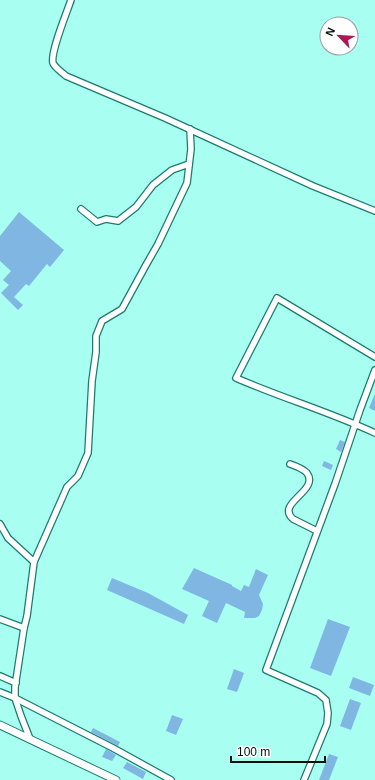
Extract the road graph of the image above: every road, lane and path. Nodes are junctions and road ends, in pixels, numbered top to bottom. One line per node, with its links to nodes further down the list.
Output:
1 (71, 0): 2 (street)
2 (190, 129): 3 (street); 5 (street)
3 (189, 164): 4 (street); 13 (street)
4 (81, 209)
5 (375, 211)
6 (375, 356): 8 (street)
7 (375, 370): 8 (street)
8 (356, 424): 9 (street); 12 (street)
9 (375, 432)
10 (290, 464): 12 (street)
11 (0, 524): 13 (street)
12 (317, 532): 24 (street)
13 (34, 562): 15 (street)
14 (0, 619): 15 (street)
15 (24, 628): 17 (street)
16 (0, 676): 17 (street)
17 (16, 683): 19 (street)
18 (0, 692): 19 (street)
19 (15, 698): 21 (street); 23 (street)
20 (0, 725): 21 (street)
21 (30, 739): 22 (street)
22 (116, 780)
23 (171, 780)
24 (304, 780)

